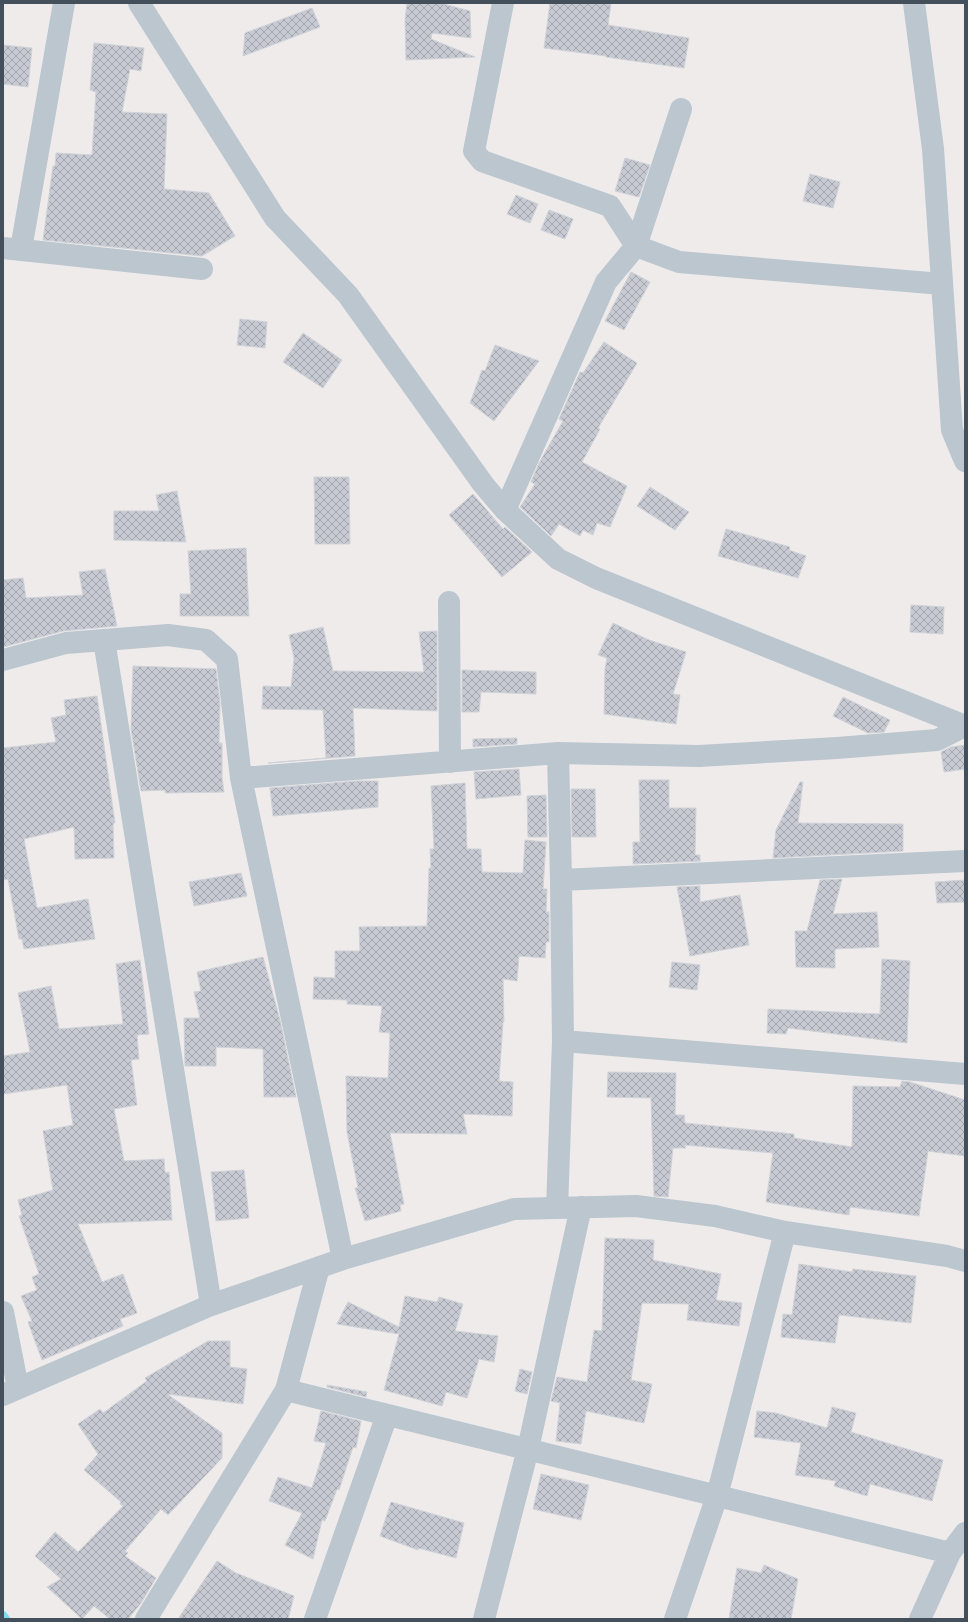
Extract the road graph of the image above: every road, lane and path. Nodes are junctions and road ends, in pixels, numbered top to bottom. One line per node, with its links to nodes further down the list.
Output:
1 (64, 3): 7 (street)
2 (140, 3): 11 (street)
3 (503, 3): 6 (street)
4 (914, 3): 9 (street)
5 (681, 109): 6 (street)
6 (636, 246): 9 (street); 11 (street)
7 (12, 248): 8 (street)
8 (202, 269)
9 (942, 284): 10 (street)
10 (965, 461)
11 (505, 510): 15 (street)
12 (449, 602): 17 (street)
13 (104, 640): 14 (street); 18 (street); 29 (street)
14 (3, 660)
15 (965, 726): 16 (street)
16 (558, 753): 17 (street); 20 (street)
17 (450, 762): 18 (street)
18 (242, 778): 26 (street)
19 (965, 861): 20 (street)
20 (561, 880): 21 (street)
21 (563, 1041): 22 (street); 24 (street)
22 (965, 1074)
23 (581, 1207): 24 (street); 25 (street); 34 (street)
24 (557, 1208): 26 (street)
25 (785, 1232): 27 (street); 35 (street)
26 (343, 1259): 28 (street)
27 (965, 1261)
28 (320, 1267): 29 (street); 31 (street)
29 (211, 1305): 32 (street)
30 (3, 1312): 32 (street)
31 (286, 1390): 33 (street); 38 (street)
32 (10, 1391)
33 (387, 1415): 34 (street); 39 (street)
34 (528, 1449): 35 (street); 40 (street)
35 (717, 1496): 37 (street); 41 (street)
36 (965, 1533): 37 (street)
37 (950, 1553): 42 (street)
38 (146, 1619)
39 (315, 1619)
40 (484, 1619)
41 (675, 1619)
42 (920, 1619)

